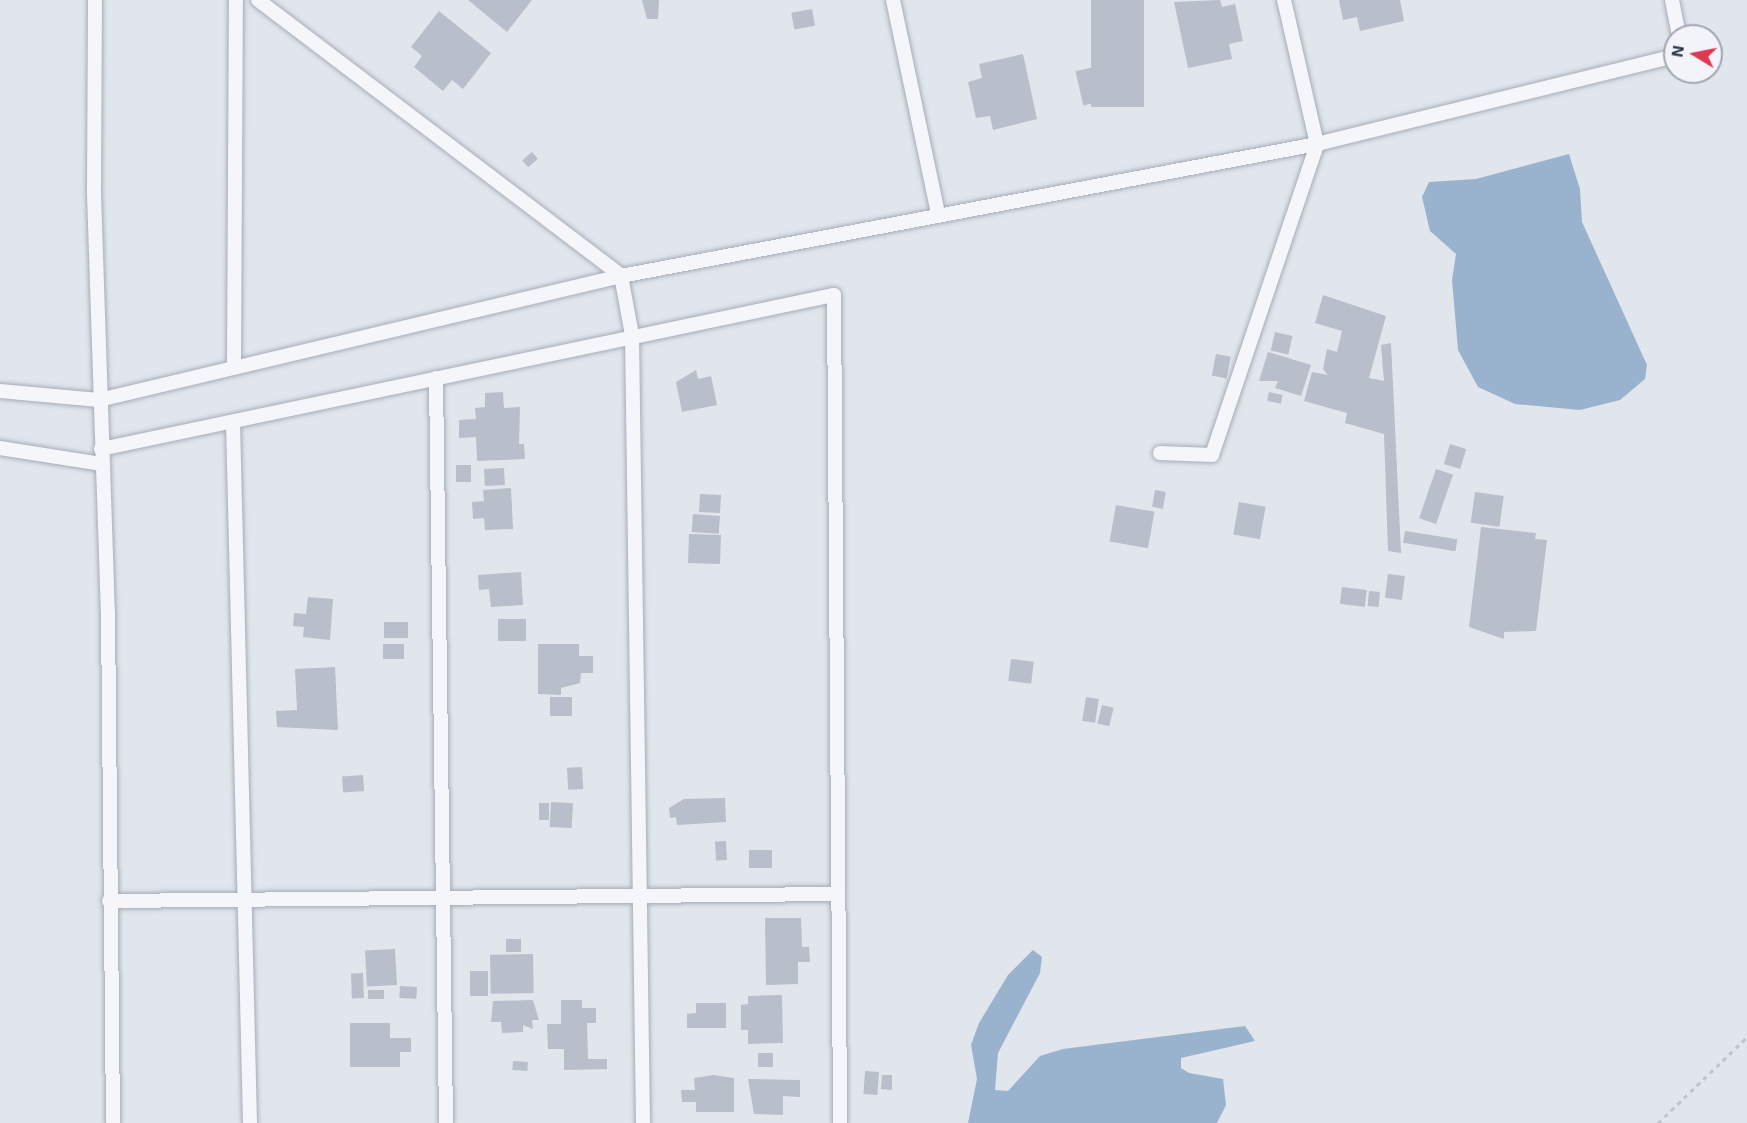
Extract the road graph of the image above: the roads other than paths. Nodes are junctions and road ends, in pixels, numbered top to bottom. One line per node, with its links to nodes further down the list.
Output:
1 (95, 0): 16 (street)
2 (236, 0): 13 (street)
3 (258, 0): 11 (street)
4 (893, 0): 10 (street)
5 (1284, 0): 9 (street)
6 (1672, 0): 7 (street)
7 (1677, 24)
8 (1663, 59): 9 (street)
9 (1317, 144): 10 (street); 20 (street)
10 (938, 214): 11 (street)
11 (621, 276): 12 (street); 13 (street)
12 (632, 335): 14 (street); 22 (street); 23 (street)
13 (234, 366): 16 (street)
14 (436, 378): 17 (street); 25 (street)
15 (0, 391): 16 (street)
16 (99, 400): 19 (street)
17 (233, 422): 19 (street); 26 (street)
18 (0, 448): 21 (street)
19 (101, 449): 21 (street)
20 (1160, 453)
21 (101, 464): 24 (street)
22 (837, 894): 23 (street); 31 (street)
23 (640, 896): 25 (street); 30 (street)
24 (109, 901): 26 (street); 27 (street)
25 (444, 901): 26 (street); 29 (street)
26 (248, 903): 28 (street)
27 (113, 1123)
28 (250, 1123)
29 (446, 1123)
30 (643, 1123)
31 (840, 1123)

